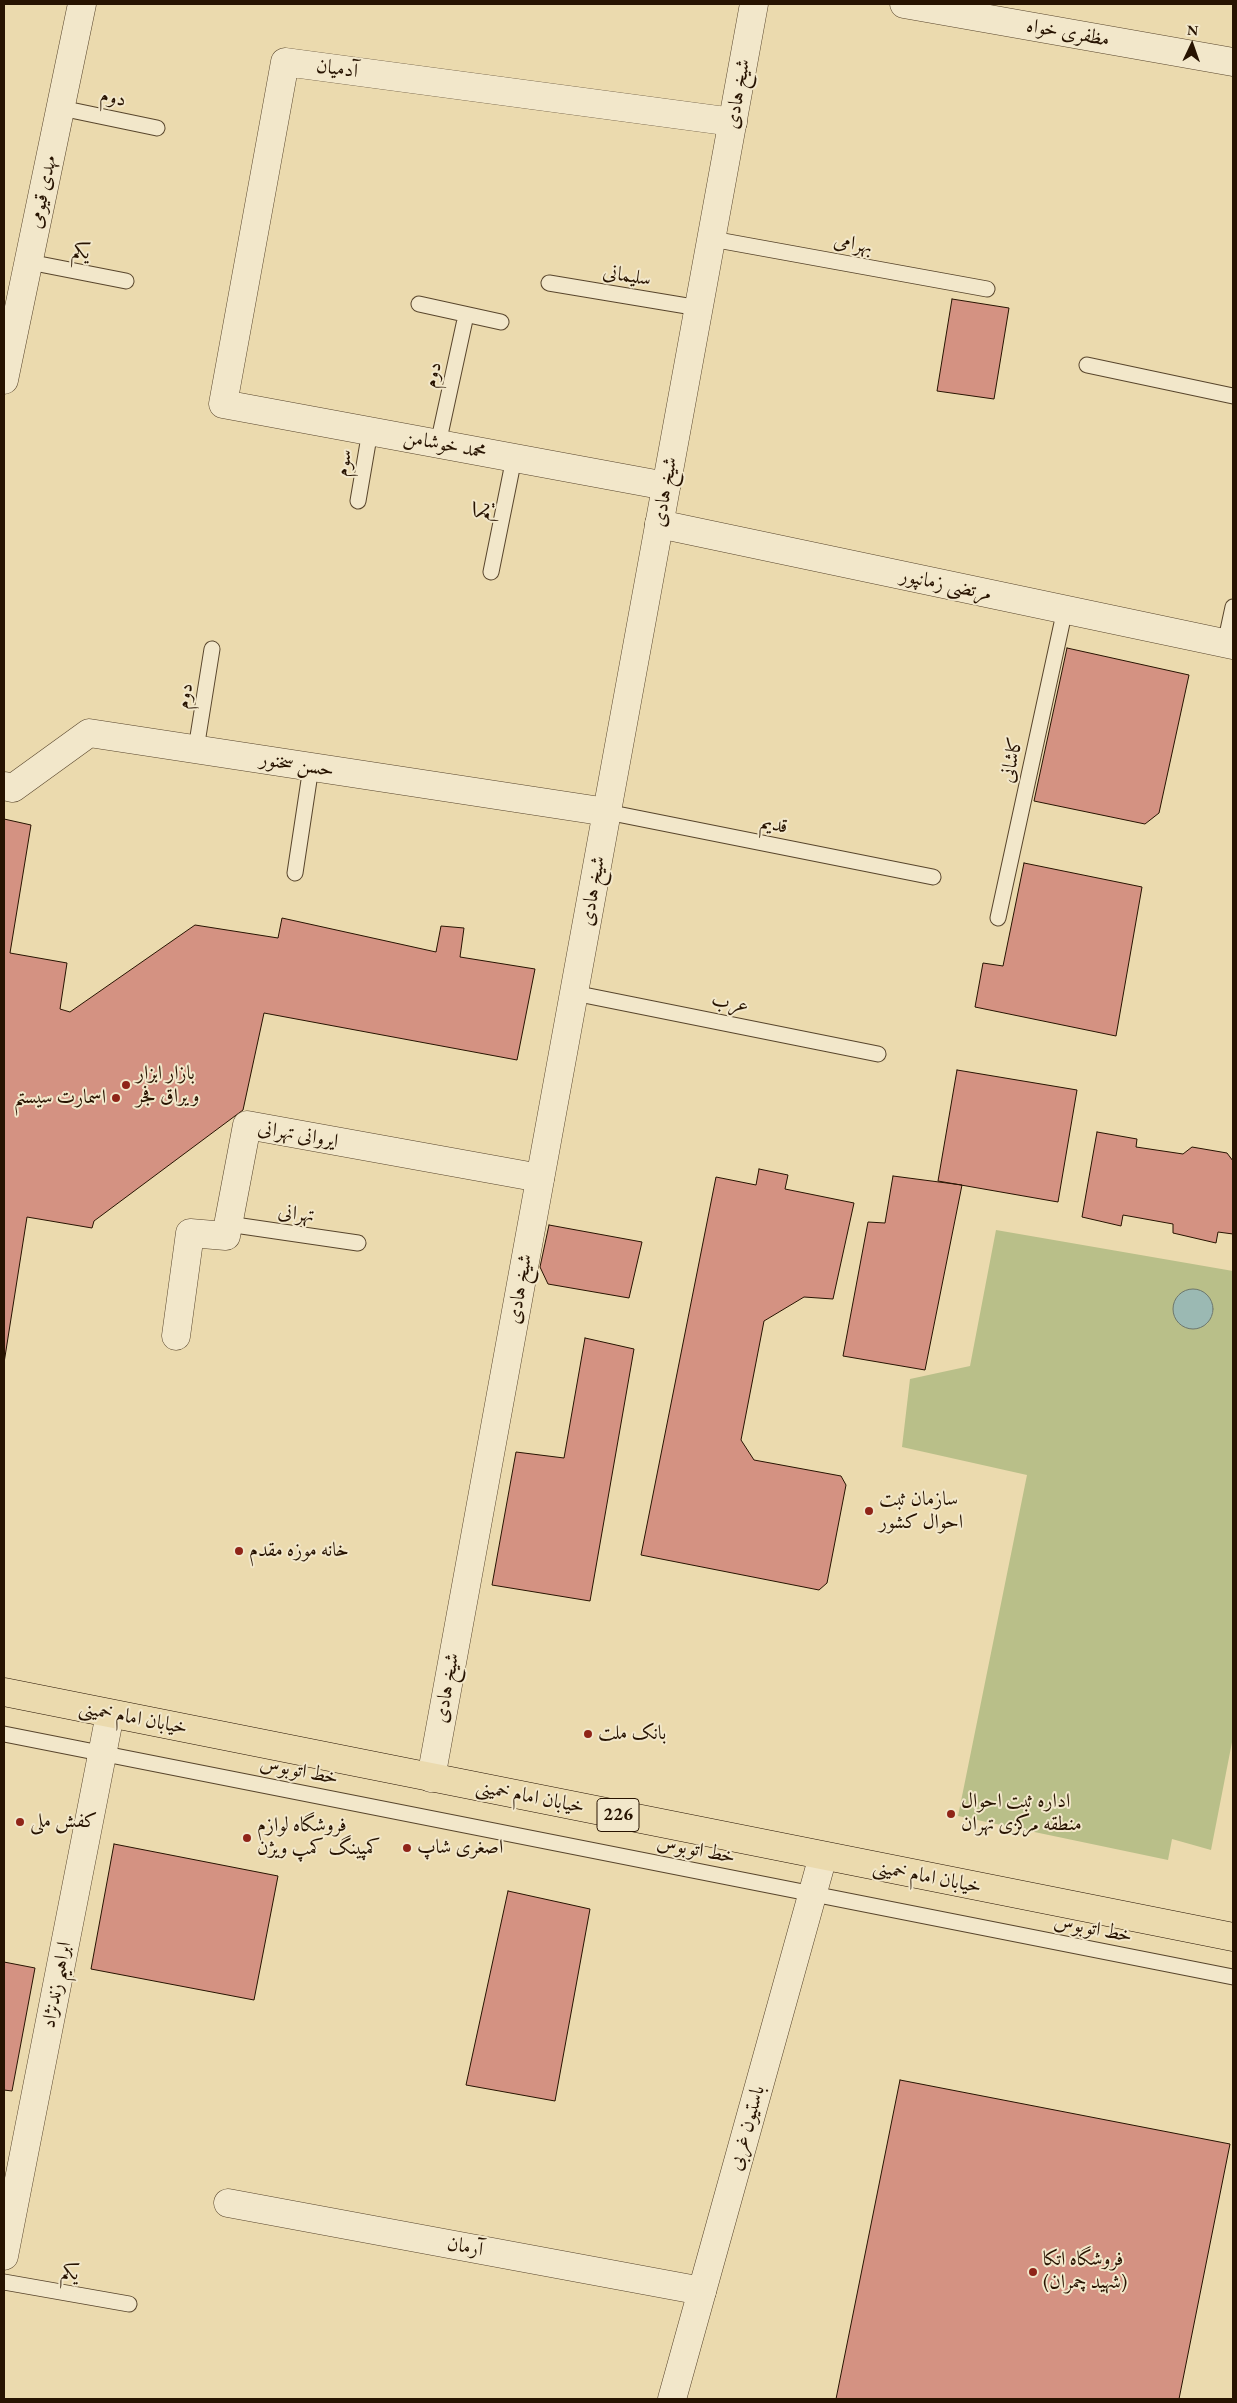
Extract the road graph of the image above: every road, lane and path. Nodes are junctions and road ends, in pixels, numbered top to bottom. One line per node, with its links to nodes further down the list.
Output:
1 (82, 4): 5 (street, مهدی قیومی)
2 (754, 4): 6 (street, شیخ هادی)
3 (904, 4): 4 (street, مظفری خواه)
4 (1233, 62)
5 (61, 108): 7 (lane, دوم); 9 (street, مهدی قیومی)
6 (733, 122): 8 (street, شیخ هادی); 21 (street, آدمیان)
7 (157, 128)
8 (712, 239): 12 (lane, بهرامی); 14 (street, شیخ هادی)
9 (28, 262): 10 (lane, یکم); 17 (street, مهدی قیومی)
10 (126, 281)
11 (549, 283): 14 (lane, سلیمانی)
12 (987, 289)
13 (419, 304): 15 (lane)
14 (699, 308): 25 (street, شیخ هادی)
15 (466, 315): 16 (lane); 23 (lane, دوم)
16 (500, 322)
17 (10, 323): 19 (street, مهدی قیومی)
18 (1087, 366): 20 (lane)
19 (4, 380)
20 (1233, 396)
21 (223, 404): 22 (street, محمد خوشامن)
22 (370, 431): 23 (street, محمد خوشامن); 26 (lane, سوم)
23 (438, 444): 24 (street, محمد خوشامن)
24 (514, 458): 25 (street, محمد خوشامن); 28 (lane, یکم)
25 (666, 486): 27 (street, شیخ هادی)
26 (358, 501)
27 (659, 524): 30 (street, مرتضی زمانپور); 36 (street, شیخ هادی)
28 (491, 572)
29 (1233, 607): 31 (lane)
30 (1064, 610): 31 (street, مرتضی زمانپور); 39 (lane, کاشانی)
31 (1229, 644)
32 (212, 649): 33 (lane, دوم)
33 (196, 749): 34 (street, حسن سخنور); 35 (street, حسن سخنور)
34 (310, 767): 36 (street, حسن سخنور); 37 (lane)
35 (4, 786)
36 (607, 812): 38 (lane, قدیم); 40 (street, شیخ هادی)
37 (295, 873)
38 (933, 877)
39 (998, 918)
40 (574, 992): 41 (lane, عرب); 42 (street, شیخ هادی)
41 (878, 1054)
42 (540, 1178): 43 (street, ایروانی تهرانی); 50 (street, شیخ هادی)
43 (228, 1224): 44 (lane, تهرانی); 45 (street)
44 (358, 1243)
45 (176, 1336)
46 (4, 1692): 47 (main road, خیابان امام خمینی / 226)
47 (110, 1714): 49 (street, ابراهیم زندنژاد); 50 (main road, خیابان امام خمینی / 226)
48 (4, 1734): 49 (lane, خط اتوبوس)
49 (102, 1753): 52 (lane, خط اتوبوس); 56 (street, ابراهیم زندنژاد)
50 (431, 1778): 51 (main road, خیابان امام خمینی / 226)
51 (823, 1856): 52 (street, باستیون غربی); 53 (main road, خیابان امام خمینی / 226)
52 (813, 1894): 54 (lane, خط اتوبوس); 58 (street, باستیون غربی)
53 (1233, 1937)
54 (1233, 1977)
55 (228, 2203): 58 (street, آرمان)
56 (4, 2256)
57 (4, 2282): 59 (lane, یکم)
58 (702, 2292): 60 (street, باستیون غربی)
59 (129, 2304)
60 (672, 2399)

